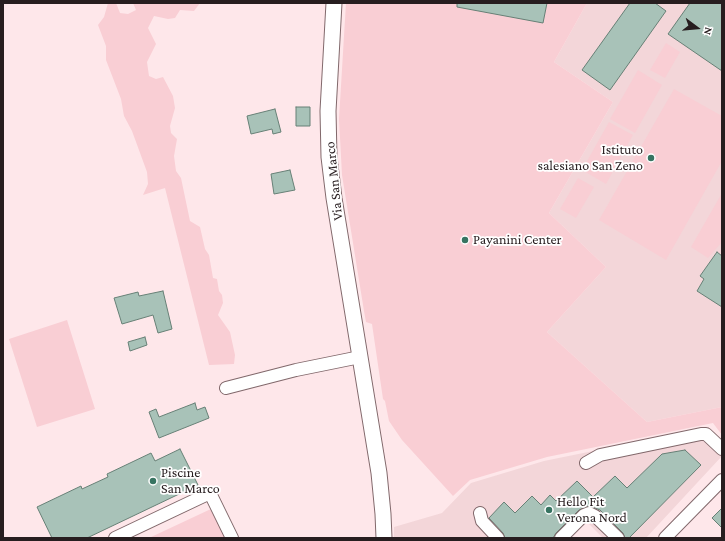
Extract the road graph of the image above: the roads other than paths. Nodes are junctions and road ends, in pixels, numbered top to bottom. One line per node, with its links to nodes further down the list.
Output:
1 (334, 3): 2 (main road, Via San Marco)
2 (360, 357): 3 (street); 10 (main road, Via San Marco)
3 (226, 388)
4 (722, 450): 5 (street)
5 (586, 463)
6 (722, 480): 14 (street)
7 (480, 513): 11 (street)
8 (115, 538): 9 (street)
9 (232, 538)
10 (384, 538)
11 (498, 538)
12 (561, 538): 13 (street)
13 (618, 538)
14 (665, 538)

